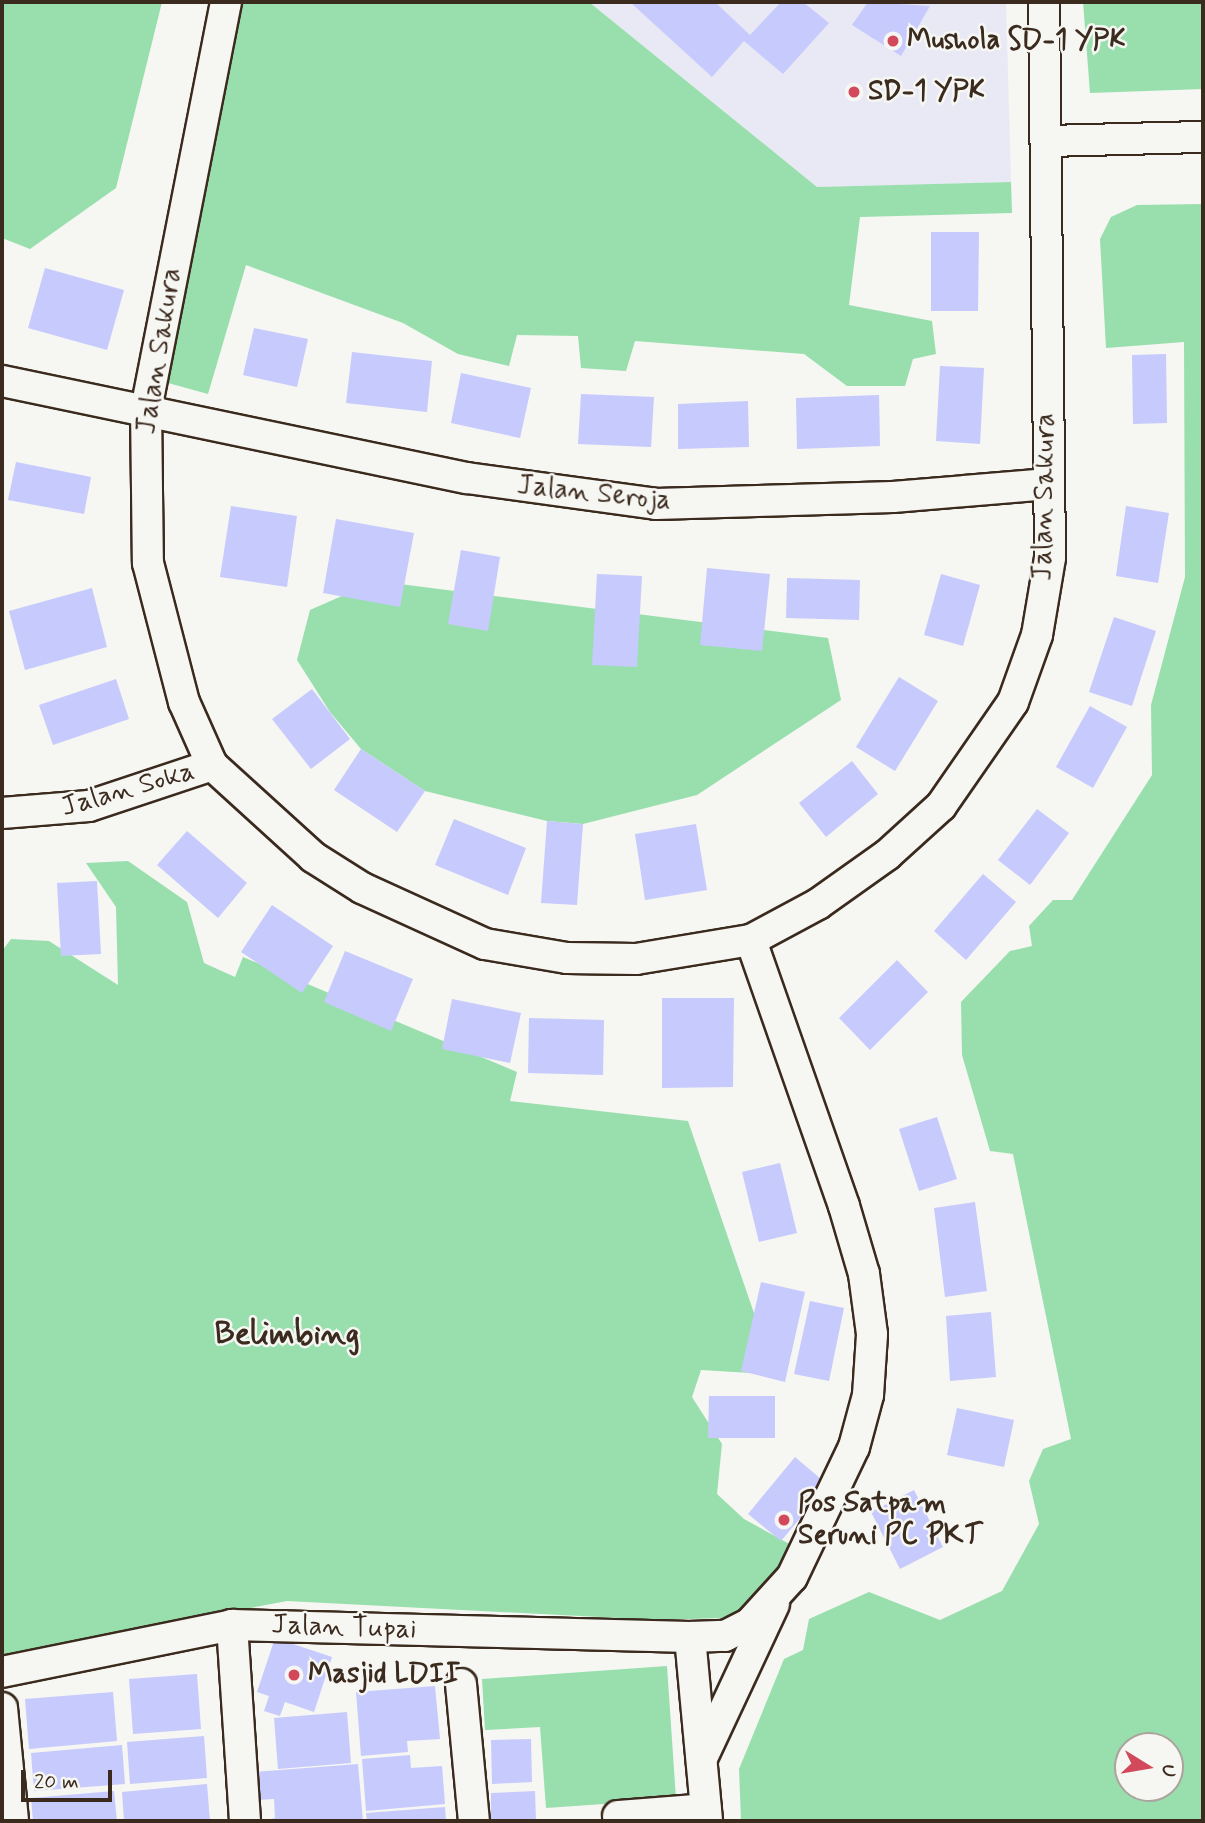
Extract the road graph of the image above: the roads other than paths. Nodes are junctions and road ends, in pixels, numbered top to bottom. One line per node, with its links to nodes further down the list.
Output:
1 (226, 2): 6 (street, Jalan Sakura)
2 (1044, 2): 4 (street, Jalan Sakura)
3 (1203, 138): 4 (street)
4 (1048, 141): 7 (street, Jalan Sakura)
5 (2, 382): 6 (street)
6 (146, 408): 7 (street, Jalan Seroja); 8 (street, Jalan Sakura)
7 (1048, 484): 10 (street, Jalan Sakura)
8 (212, 765): 9 (street, Jalan Soka); 10 (street, Jalan Sakura)
9 (2, 813)
10 (751, 940): 11 (street)
11 (778, 1594): 13 (street, Jalan Tupai); 17 (street)
12 (232, 1625): 13 (street, Jalan Tupai); 14 (street, Jalan Tupai); 21 (street)
13 (690, 1637): 17 (street)
14 (2, 1672)
15 (461, 1684): 22 (street)
16 (2, 1708): 20 (street)
17 (702, 1760): 18 (street)
18 (706, 1815): 19 (street)
19 (618, 1816)
20 (13, 1821)
21 (245, 1821)
22 (474, 1821)

